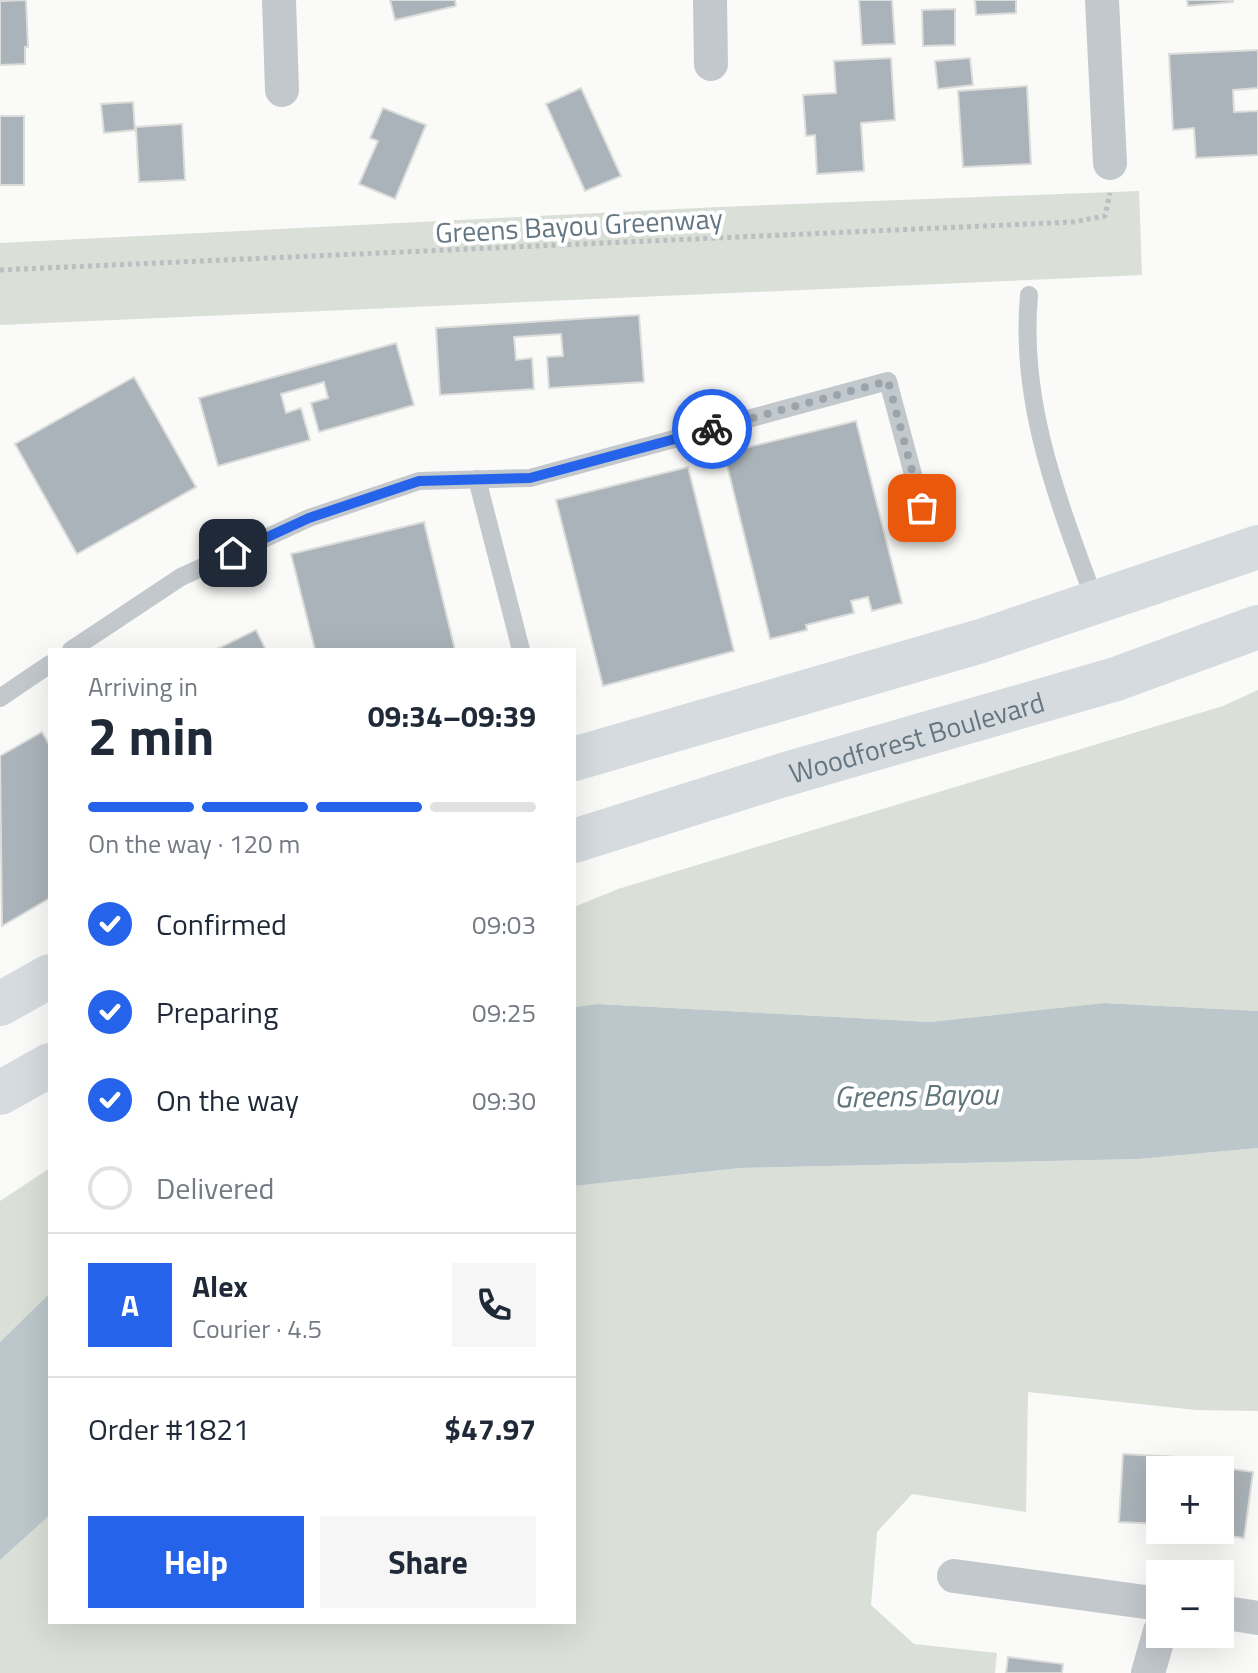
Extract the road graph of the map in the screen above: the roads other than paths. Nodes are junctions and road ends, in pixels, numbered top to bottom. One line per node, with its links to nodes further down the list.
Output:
1 (279, 0): 5 (street)
2 (710, 0): 4 (street)
3 (1102, 0): 6 (street)
4 (711, 64)
5 (282, 90)
6 (1110, 163)
7 (1029, 295): 11 (lane)
8 (477, 479): 9 (lane); 13 (lane); 14 (lane)
9 (922, 508)
10 (1258, 547): 11 (main road)
11 (1096, 604): 17 (main road)
12 (1258, 627): 18 (main road, Woodforest Boulevard)
13 (74, 648)
14 (520, 648)
15 (48, 665): 16 (lane)
16 (0, 698)
17 (576, 758)
18 (576, 840)
19 (48, 977): 20 (main road)
20 (0, 1004)
21 (48, 1066): 22 (main road)
22 (0, 1093)
23 (954, 1576): 24 (street)
24 (1146, 1602)
25 (1234, 1614): 26 (street)
26 (1258, 1618)
27 (1155, 1648): 28 (street)
28 (1148, 1673)

